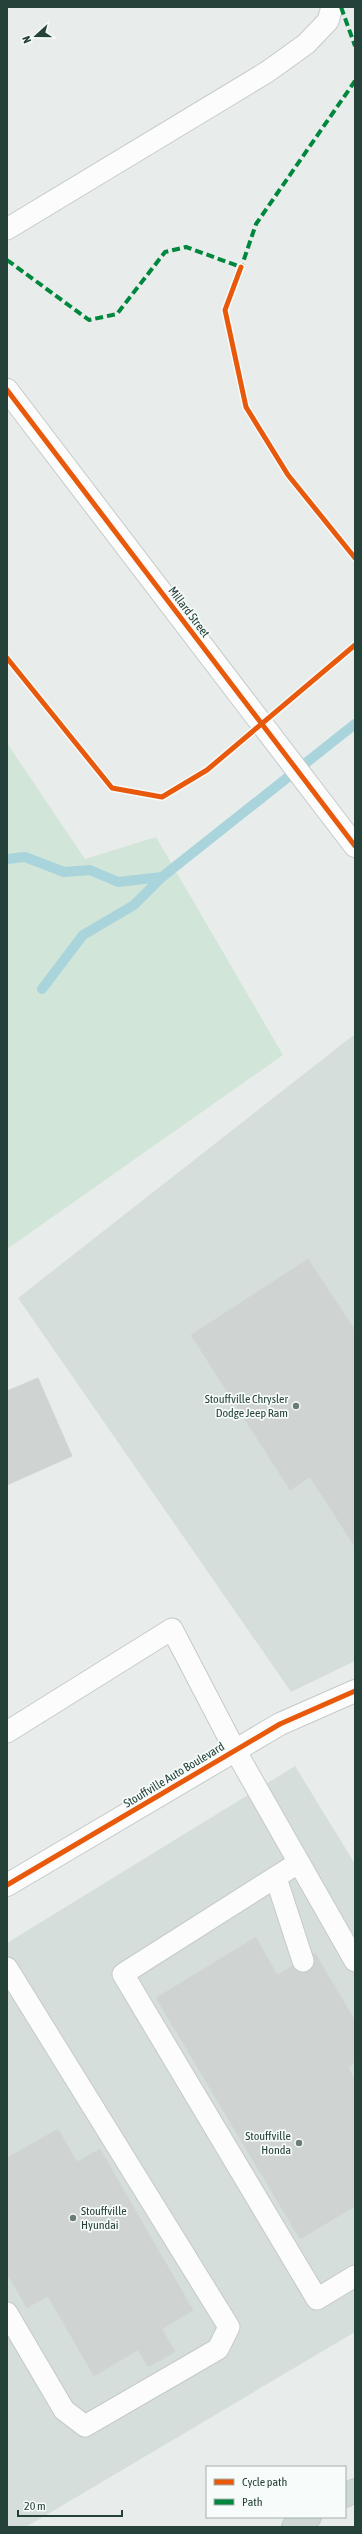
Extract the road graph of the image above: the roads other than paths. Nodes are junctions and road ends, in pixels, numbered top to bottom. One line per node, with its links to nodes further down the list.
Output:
1 (332, 7): 2 (lane)
2 (7, 229)
3 (7, 390): 4 (street, Millard Street)
4 (355, 846)
5 (355, 1691): 7 (street, Stouffville Auto Boulevard)
6 (7, 1732): 7 (lane)
7 (235, 1750): 8 (lane); 10 (street, Stouffville Auto Boulevard)
8 (298, 1863): 9 (lane); 12 (lane)
9 (276, 1878): 11 (lane); 15 (lane)
10 (7, 1885)
11 (303, 1961)
12 (355, 1961)
13 (7, 1968): 14 (lane)
14 (14, 1996): 16 (lane)
15 (355, 2276)
16 (7, 2313)
17 (355, 2490): 18 (main road)
18 (346, 2495)
19 (308, 2518): 20 (main road)
20 (293, 2527)

